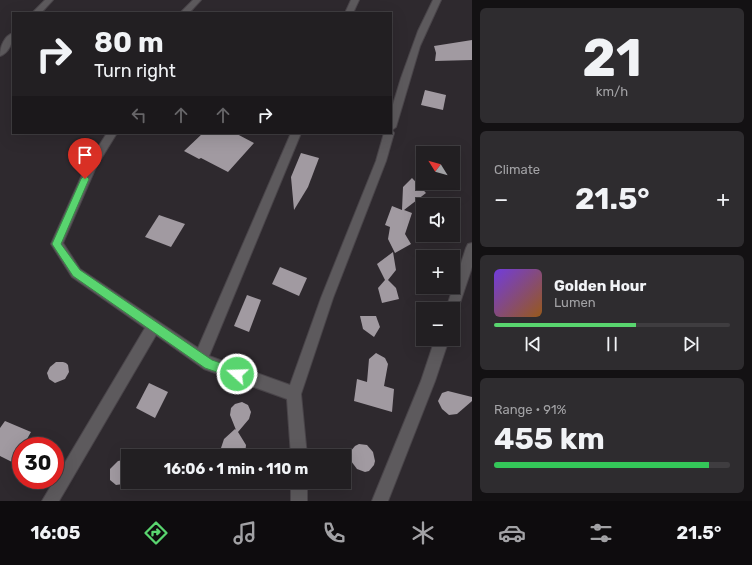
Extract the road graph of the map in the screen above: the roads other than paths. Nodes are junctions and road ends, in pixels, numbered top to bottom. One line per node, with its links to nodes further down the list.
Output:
1 (49, 0): 5 (street)
2 (197, 0): 6 (street)
3 (355, 0): 7 (street)
4 (437, 0): 10 (street)
5 (37, 12)
6 (185, 12)
7 (349, 12)
8 (12, 37): 9 (street)
9 (0, 53)
10 (392, 124)
11 (111, 134): 16 (street)
12 (296, 134): 18 (street)
13 (389, 134): 19 (street)
14 (472, 248): 15 (street)
15 (454, 302)
16 (154, 326): 18 (street); 22 (street)
17 (440, 346): 24 (street)
18 (201, 358): 19 (street)
19 (294, 394): 20 (street)
20 (298, 449)
21 (299, 489): 23 (street)
22 (50, 501)
23 (300, 501)
24 (380, 501)

